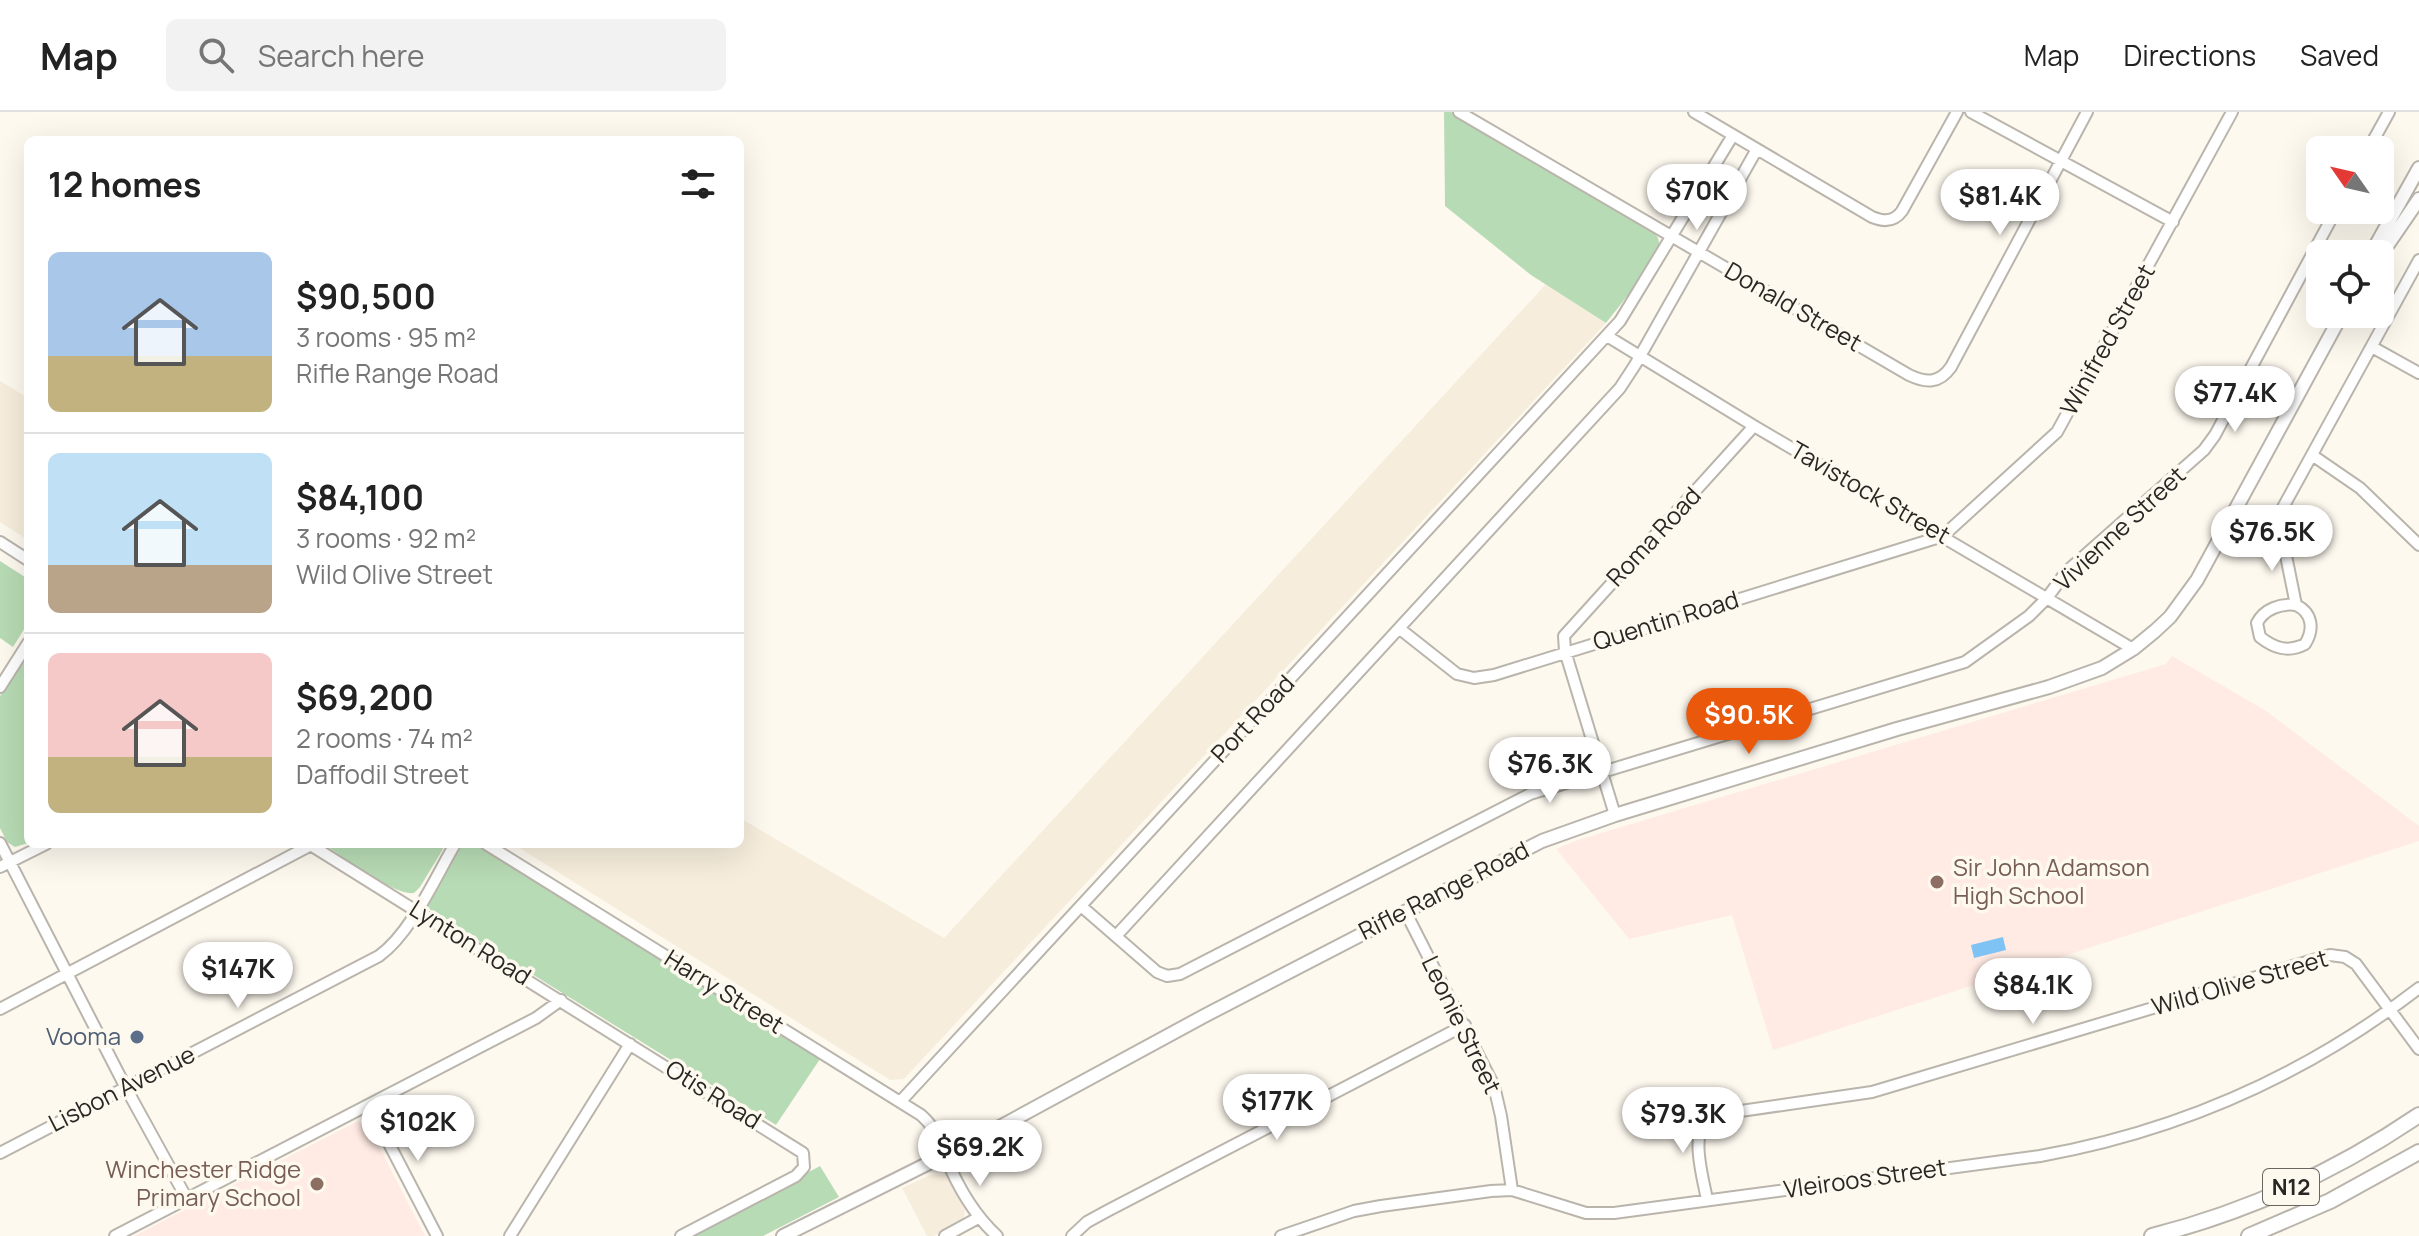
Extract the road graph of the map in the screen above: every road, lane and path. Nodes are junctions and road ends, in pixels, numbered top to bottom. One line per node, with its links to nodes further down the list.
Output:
1 (1459, 112): 16 (street, Donald Street)
2 (1694, 112): 8 (street)
3 (1957, 112): 10 (street)
4 (1971, 112): 11 (street)
5 (2087, 112): 11 (street)
6 (2232, 112): 14 (street, Winifred Street)
7 (2389, 112): 9 (street)
8 (1733, 135): 10 (street); 16 (street, Port Road)
9 (2376, 136)
10 (1757, 149): 19 (street, Port Road)
11 (2060, 161): 14 (street); 19 (street, Donald Street)
12 (2419, 168): 17 (main road)
13 (2419, 199): 18 (main road)
14 (2173, 222): 28 (street, Winifred Street)
15 (2328, 224): 32 (street, Vivienne Street)
16 (1673, 238): 19 (street, Donald Street); 22 (street, Port Road)
17 (2379, 240)
18 (2391, 240)
19 (1698, 252): 24 (street, Port Road)
20 (2419, 260): 23 (street)
21 (2334, 328): 36 (main road, Rifle Range Road)
22 (1607, 336): 24 (street, Tavistock Street); 48 (street, Port Road)
23 (2372, 347): 25 (street); 27 (street)
24 (1639, 357): 26 (street, Tavistock Street); 34 (street, Port Road)
25 (2419, 373)
26 (1754, 426): 28 (street, Tavistock Street); 37 (street, Roma Road)
27 (2312, 455): 30 (street); 33 (street)
28 (1943, 536): 32 (street, Tavistock Street); 37 (street, Quentin Road)
29 (0, 542): 31 (street)
30 (2419, 545)
31 (24, 557)
32 (2047, 598): 36 (street, Tavistock Street); 39 (street, Rifle Range Road)
33 (2296, 605): 33 (street)
34 (1400, 629): 37 (street, Quentin Road); 51 (street, Port Road)
35 (24, 649): 38 (street)
36 (2133, 649): 40 (main road, Rifle Range Road)
37 (1565, 651): 39 (street)
38 (0, 687)
39 (1603, 772): 40 (street); 51 (street, Rifle Range Road)
40 (1615, 815): 50 (main road, Rifle Range Road)
41 (0, 843): 47 (street)
42 (38, 848): 47 (street)
43 (304, 848): 52 (street)
44 (315, 848): 49 (street, Lynton Road)
45 (453, 848): 49 (street, Lisbon Avenue)
46 (492, 848): 61 (street, Harry Street)
47 (5, 865): 52 (street)
48 (1081, 906): 51 (street, Rifle Range Road); 61 (street, Port Road)
49 (416, 910): 54 (street, Lynton Road); 60 (street, Lisbon Avenue)
50 (1405, 911): 57 (street, Leonie Street); 66 (main road, Rifle Range Road)
51 (1116, 936)
52 (67, 974): 55 (street); 60 (street)
53 (2419, 988): 56 (street, Vleiroos Street)
54 (561, 1000): 58 (street, Lynton Road); 62 (street)
55 (0, 1009)
56 (2391, 1011): 59 (street); 69 (street, Vleiroos Street); 69 (street, Wild Olive Street)
57 (1465, 1025): 67 (street, Leonie Street); 78 (street)
58 (630, 1044): 73 (street); 74 (street, Otis Road)
59 (2419, 1049)
60 (126, 1088): 65 (street, Lisbon Avenue); 68 (street)
61 (900, 1102): 66 (street, Harry Street)
62 (369, 1105): 68 (street); 72 (street)
63 (2419, 1115): 80 (highway, N12)
64 (2419, 1152): 81 (highway, N12)
65 (0, 1153)
66 (945, 1155): 70 (street, Harry Street); 75 (main road, Rifle Range Road)
67 (1512, 1190): 69 (street, Vleiroos Street); 79 (street, Vleiroos Street)
68 (187, 1199): 71 (street)
69 (1707, 1200)
70 (978, 1218): 76 (street); 77 (street, Harry Street)
71 (115, 1236)
72 (437, 1236)
73 (510, 1236)
74 (681, 1236)
75 (783, 1236)
76 (945, 1236)
77 (997, 1236)
78 (1072, 1236)
79 (1281, 1236)
80 (2152, 1236)
81 (2249, 1236)

